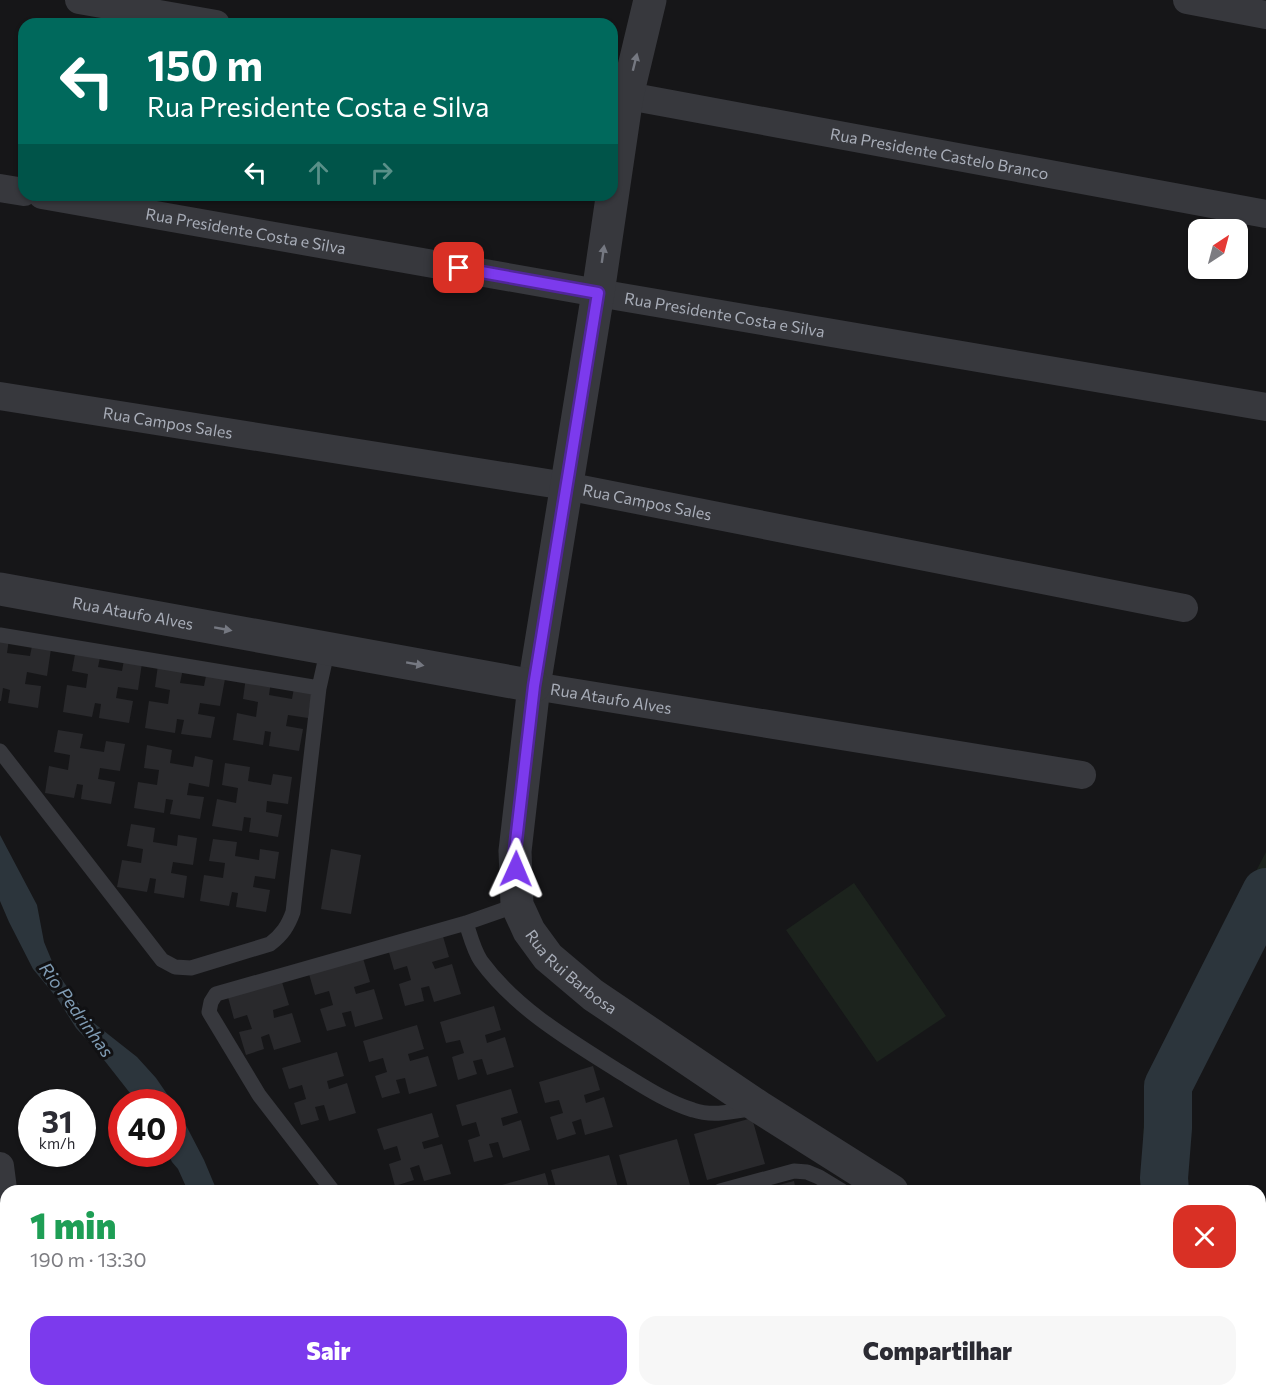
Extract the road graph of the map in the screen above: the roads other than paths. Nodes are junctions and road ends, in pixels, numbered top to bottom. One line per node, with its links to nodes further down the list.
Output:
1 (79, 0): 5 (street)
2 (650, 0): 6 (street, Rua Rui Barbosa, one-way to 2)
3 (1187, 0): 4 (street)
4 (1266, 15)
5 (182, 18)
6 (619, 94): 11 (street, Rua Presidente Castelo Branco)
7 (0, 188): 8 (street)
8 (18, 191)
9 (76, 201): 12 (street, Rua Presidente Costa e Silva)
10 (608, 201): 12 (street, Rua Rui Barbosa, one-way to 10)
11 (1266, 214)
12 (598, 293): 14 (street, Rua Presidente Costa e Silva); 15 (street, Rua Rui Barbosa)
13 (0, 396): 15 (street, Rua Campos Sales)
14 (1266, 407)
15 (566, 486): 17 (street, Rua Campos Sales); 20 (street, Rua Rui Barbosa)
16 (0, 589): 19 (street, Rua Ataufo Alves, one-way to 19)
17 (1184, 608)
18 (0, 636): 21 (lane)
19 (328, 648): 20 (street, Rua Ataufo Alves, one-way to 20); 21 (lane)
20 (534, 686): 23 (street, Rua Ataufo Alves); 24 (street, Rua Rui Barbosa)
21 (319, 688): 22 (lane)
22 (0, 751)
23 (1082, 775)
24 (517, 905): 25 (lane); 26 (street, Rua Rui Barbosa)
25 (466, 923): 26 (lane); 29 (lane)
26 (759, 1107): 32 (street, Rua Rui Barbosa)
27 (0, 1166): 28 (street)
28 (2, 1185)
29 (328, 1185)
30 (742, 1185): 31 (lane)
31 (832, 1185)
32 (882, 1185)

